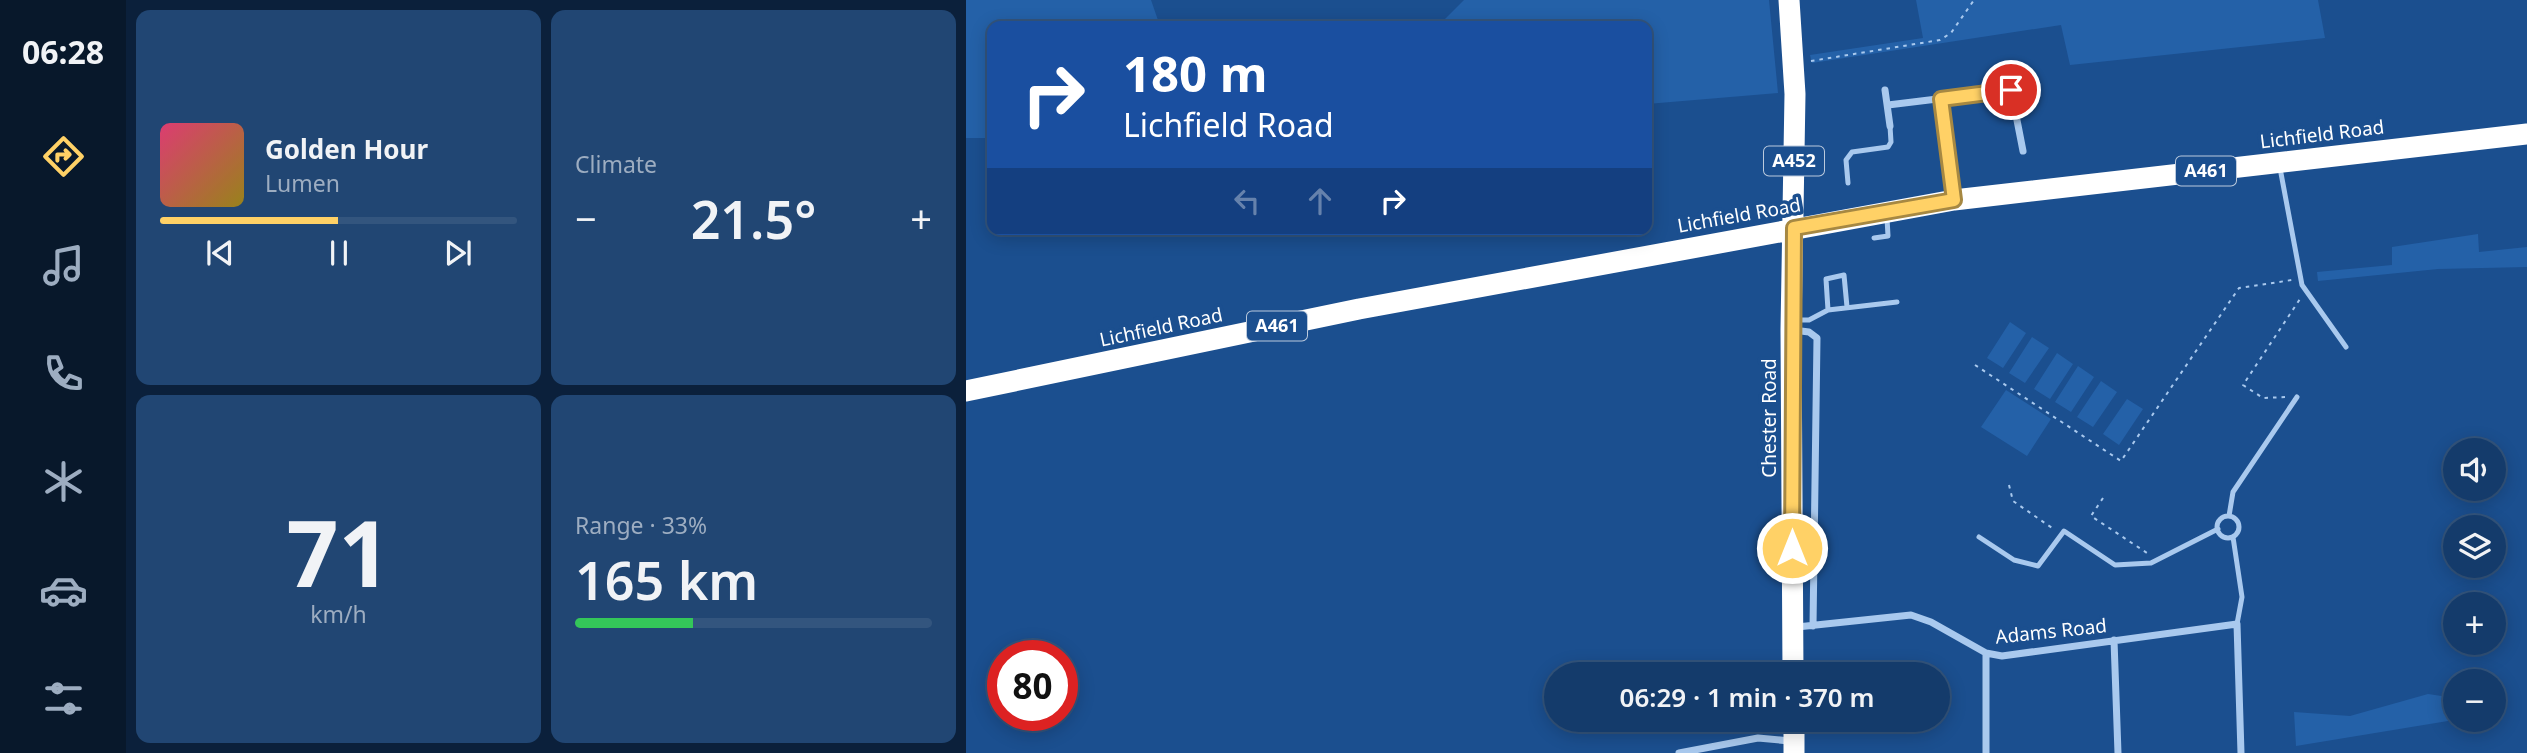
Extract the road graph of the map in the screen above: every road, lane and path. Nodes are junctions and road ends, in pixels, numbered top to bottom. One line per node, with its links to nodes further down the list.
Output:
1 (1789, 0): 3 (highway, Chester Road / A452)
2 (1974, 0): 3 (path)
3 (1794, 64): 16 (highway, Chester Road / A452)
4 (2008, 75): 6 (street)
5 (1885, 90): 8 (street)
6 (2011, 90): 7 (street); 11 (street)
7 (1941, 99): 8 (street); 14 (street)
8 (1888, 105): 9 (street)
9 (1890, 126): 13 (lane)
10 (2527, 134): 12 (highway, Lichfield Road / A461)
11 (2023, 151)
12 (2279, 162): 14 (highway, Lichfield Road / A461); 18 (lane)
13 (1848, 183)
14 (1954, 200): 15 (highway, Lichfield Road / A461)
15 (1887, 212): 16 (highway, Lichfield Road / A461); 17 (lane)
16 (1794, 228): 23 (highway, Chester Road / A452); 26 (highway, Lichfield Road / A461)
17 (1874, 238)
18 (2300, 279): 19 (lane); 25 (path)
19 (2308, 293): 24 (lane); 27 (path)
20 (1897, 302): 21 (lane)
21 (1847, 307): 22 (lane); 22 (lane)
22 (1828, 310): 23 (lane)
23 (1791, 325): 37 (highway, Chester Road / A452)
24 (2346, 347)
25 (1975, 365)
26 (966, 391)
27 (2297, 397): 30 (lane)
28 (2009, 485): 32 (path)
29 (2103, 498): 35 (path)
30 (2229, 516): 31 (lane); 34 (lane)
31 (2217, 529): 34 (lane); 35 (lane)
32 (2061, 534): 33 (lane); 35 (lane)
33 (1979, 537)
34 (2233, 537): 36 (lane)
35 (2156, 560)
36 (2238, 624): 38 (street, Adams Road); 45 (street)
37 (1803, 627): 39 (street, Adams Road); 40 (highway, Chester Road / A452)
38 (2114, 640): 39 (street, Adams Road); 44 (street)
39 (1986, 653): 43 (street)
40 (1796, 662)
41 (1794, 747): 42 (street)
42 (1679, 753)
43 (1986, 753)
44 (2118, 753)
45 (2241, 753)

